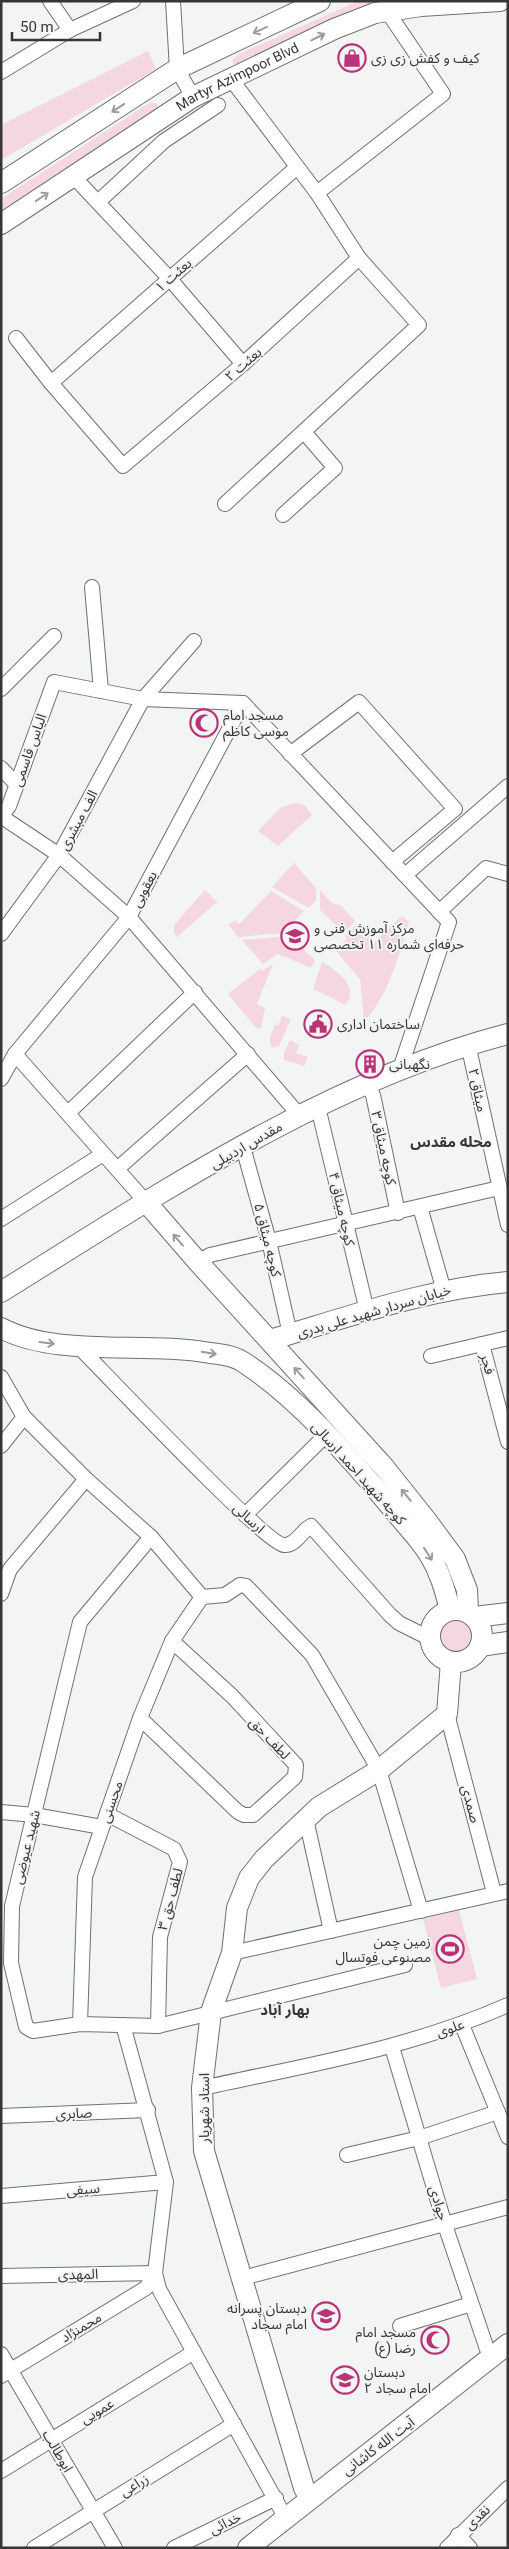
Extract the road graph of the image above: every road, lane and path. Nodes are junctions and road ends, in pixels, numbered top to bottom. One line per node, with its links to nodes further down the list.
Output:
1 (50, 1): 7 (street)
2 (133, 1): 7 (street)
3 (173, 1): 9 (street)
4 (320, 1): 8 (street, one-way to 8)
5 (500, 1): 6 (street, Martyr Azimpoor Blvd)
6 (387, 11): 11 (street, Martyr Azimpoor Blvd, one-way to 6); 17 (street)
7 (70, 30): 10 (street)
8 (214, 51): 9 (street); 11 (street)
9 (177, 69): 12 (street); 16 (street, one-way to 16)
10 (1, 72)
11 (231, 79): 12 (street, Martyr Azimpoor Blvd); 14 (street)
12 (194, 97): 15 (street, Martyr Azimpoor Blvd)
13 (218, 105): 18 (street)
14 (296, 168): 17 (street); 21 (street, بعثت ۱)
15 (73, 176): 18 (street); 19 (street, Martyr Azimpoor Blvd, one-way to 15)
16 (1, 183)
17 (317, 193): 20 (street)
18 (98, 202): 21 (street)
19 (1, 224)
20 (359, 258): 23 (street, بعثت ۲); 25 (street)
21 (169, 278): 23 (street); 24 (street, بعثت ۱)
22 (16, 338): 24 (street)
23 (243, 364): 24 (street, بعثت ۲)
24 (51, 383)
25 (304, 432): 26 (street); 27 (street)
26 (225, 504)
27 (283, 515)
28 (92, 587): 32 (street)
29 (54, 636): 31 (street)
30 (194, 641): 33 (street, الف مبشری)
31 (1, 689)
32 (100, 690): 33 (street); 37 (street, الیاس قاسمی)
33 (143, 699): 34 (street); 40 (street, الف مبشری)
34 (243, 703): 35 (street); 45 (street, یعقوبی)
35 (290, 754): 41 (street); 41 (street)
36 (1, 768): 37 (street)
37 (17, 785): 39 (street, الیاس قاسمی)
38 (508, 786): 43 (street)
39 (1, 817): 40 (street)
40 (59, 855): 45 (street); 46 (street, الف مبشری)
41 (392, 862): 43 (street)
42 (508, 874): 44 (street)
43 (405, 875): 44 (street)
44 (439, 912): 52 (street)
45 (129, 917): 47 (street); 50 (street, یعقوبی)
46 (1, 934)
47 (196, 992): 51 (street); 56 (street)
48 (508, 1034): 49 (street, مقدس اردبیلی)
49 (468, 1044): 52 (street, مقدس اردبیلی); 61 (street, میثاق ۲)
50 (15, 1054): 53 (street, یعقوبی); 56 (street)
51 (248, 1054): 57 (street); 60 (street)
52 (400, 1069): 54 (street, مقدس اردبیلی)
53 (1, 1079)
54 (367, 1084): 55 (street, مقدس اردبیلی); 64 (street, کوچه میثاق ۳)
55 (318, 1107): 57 (street, مقدس اردبیلی); 66 (street, کوچه میثاق ۴)
56 (68, 1113): 59 (street)
57 (299, 1116): 58 (street, مقدس اردبیلی)
58 (244, 1147): 62 (street, مقدس اردبیلی); 68 (street, کوچه میثاق ۵)
59 (103, 1154): 60 (street); 65 (street)
60 (117, 1169): 62 (street)
61 (499, 1188): 63 (street); 67 (street, میثاق ۲)
62 (146, 1202): 69 (street, کوچه شهید احمد ارسالی, one-way to 62); 72 (street, مقدس اردبیلی)
63 (420, 1207): 64 (street); 71 (street)
64 (398, 1213): 66 (street)
65 (1, 1218)
66 (346, 1224): 68 (street); 73 (street, کوچه میثاق ۴)
67 (508, 1225)
68 (269, 1241): 69 (street); 75 (street, کوچه میثاق ۵)
69 (198, 1262): 77 (street, کوچه شهید احمد ارسالی)
70 (508, 1282): 71 (street, خیابان سردار شهید علی بدری)
71 (444, 1291): 73 (street, خیابان سردار شهید علی بدری)
72 (1, 1292)
73 (367, 1311): 75 (street, خیابان سردار شهید علی بدری)
74 (1, 1328): 79 (street, کوچه شهید احمد ارسالی, one-way to 79)
75 (290, 1334): 77 (street, خیابان سردار شهید علی بدری)
76 (508, 1338): 78 (street)
77 (270, 1340): 88 (street, کوچه شهید احمد ارسالی, one-way to 77)
78 (482, 1344): 80 (street); 84 (street, فجر)
79 (77, 1345): 83 (street, کوچه شهید احمد ارسالی, one-way to 83); 87 (street, ارسالی)
80 (431, 1356)
81 (1, 1377): 82 (street)
82 (24, 1417): 85 (street); 86 (street)
83 (327, 1434): 87 (street); 88 (street, کوچه شهید احمد ارسالی)
84 (508, 1442)
85 (1, 1446)
86 (86, 1479): 89 (street); 90 (street)
87 (244, 1515): 94 (street, ارسالی)
88 (415, 1521): 92 (street, کوچه شهید احمد ارسالی)
89 (151, 1537): 91 (street); 103 (street, شهید عیوضی)
90 (1, 1594)
91 (202, 1597): 95 (street, محسنی); 101 (street)
92 (464, 1613): 93 (street); 94 (street); 97 (street)
93 (508, 1613)
94 (429, 1638): 98 (street)
95 (172, 1641): 100 (street, محسنی); 100 (street, لطف حق)
96 (508, 1642): 97 (street)
97 (480, 1646): 98 (street)
98 (451, 1662): 99 (street)
99 (447, 1714): 101 (street, استاد شهریار); 106 (street, صمدی)
100 (140, 1718): 105 (street, محسنی)
101 (379, 1770): 104 (street, استاد شهریار); 107 (street)
102 (1, 1812): 103 (street, لطف حق ۳)
103 (34, 1815): 105 (street, لطف حق ۳); 113 (street, شهید عیوضی)
104 (306, 1819): 108 (street); 109 (street, استاد شهریار)
105 (104, 1820): 113 (street, محسنی); 116 (street, لطف حق ۳)
106 (501, 1892): 107 (street)
107 (421, 1911): 108 (street)
108 (331, 1931): 109 (street)
109 (232, 1953): 112 (street, استاد شهریار)
110 (405, 1964): 112 (street, شهید عیوضی)
111 (508, 2005): 115 (street, علوی)
112 (212, 2012): 116 (street, شهید عیوضی); 118 (street, استاد شهریار)
113 (80, 2024): 114 (street, شهید عیوضی)
114 (123, 2025): 116 (street, شهید عیوضی); 119 (street)
115 (462, 2025): 117 (street, علوی); 120 (street)
116 (158, 2026)
117 (392, 2047): 118 (street, علوی); 123 (street, جوادی)
118 (202, 2088): 131 (street, استاد شهریار)
119 (148, 2110): 121 (street, صابری); 125 (street)
120 (498, 2112): 122 (street); 123 (street)
121 (1, 2116)
122 (508, 2137)
123 (419, 2138): 124 (street); 128 (street, جوادی)
124 (348, 2154)
125 (166, 2182): 126 (street, سیفی); 129 (street)
126 (1, 2196)
127 (508, 2207): 128 (street)
128 (445, 2225): 131 (street); 132 (street, جوادی)
129 (155, 2273): 130 (street, المهدی); 135 (street); 138 (street, محمنژاد)
130 (1, 2276)
131 (243, 2278): 144 (street, استاد شهریار)
132 (471, 2304): 133 (street); 137 (street, جوادی)
133 (400, 2326)
134 (508, 2344): 137 (street, آیت الله کاشانی)
135 (194, 2352): 139 (street); 140 (street, عمویی)
136 (1, 2354): 138 (street, ابوطالب)
137 (490, 2358): 144 (street, آیت الله کاشانی)
138 (6, 2373): 140 (street, ابوطالب)
139 (234, 2424): 143 (street); 145 (street, زراعی)
140 (51, 2439): 141 (street, عمویی); 145 (street, ابوطالب)
141 (1, 2472)
142 (508, 2488): 147 (street, نقدی)
143 (276, 2498): 146 (street); 150 (street, خدائی)
144 (310, 2498): 146 (street, آیت الله کاشانی)
145 (93, 2510): 148 (street, زراعی); 149 (street, ابوطالب)
146 (285, 2517): 151 (street, آیت الله کاشانی)
147 (458, 2534): 152 (street, نقدی); 153 (street)
148 (34, 2548)
149 (115, 2548)
150 (174, 2548)
151 (248, 2548)
152 (447, 2548)
153 (470, 2548)

